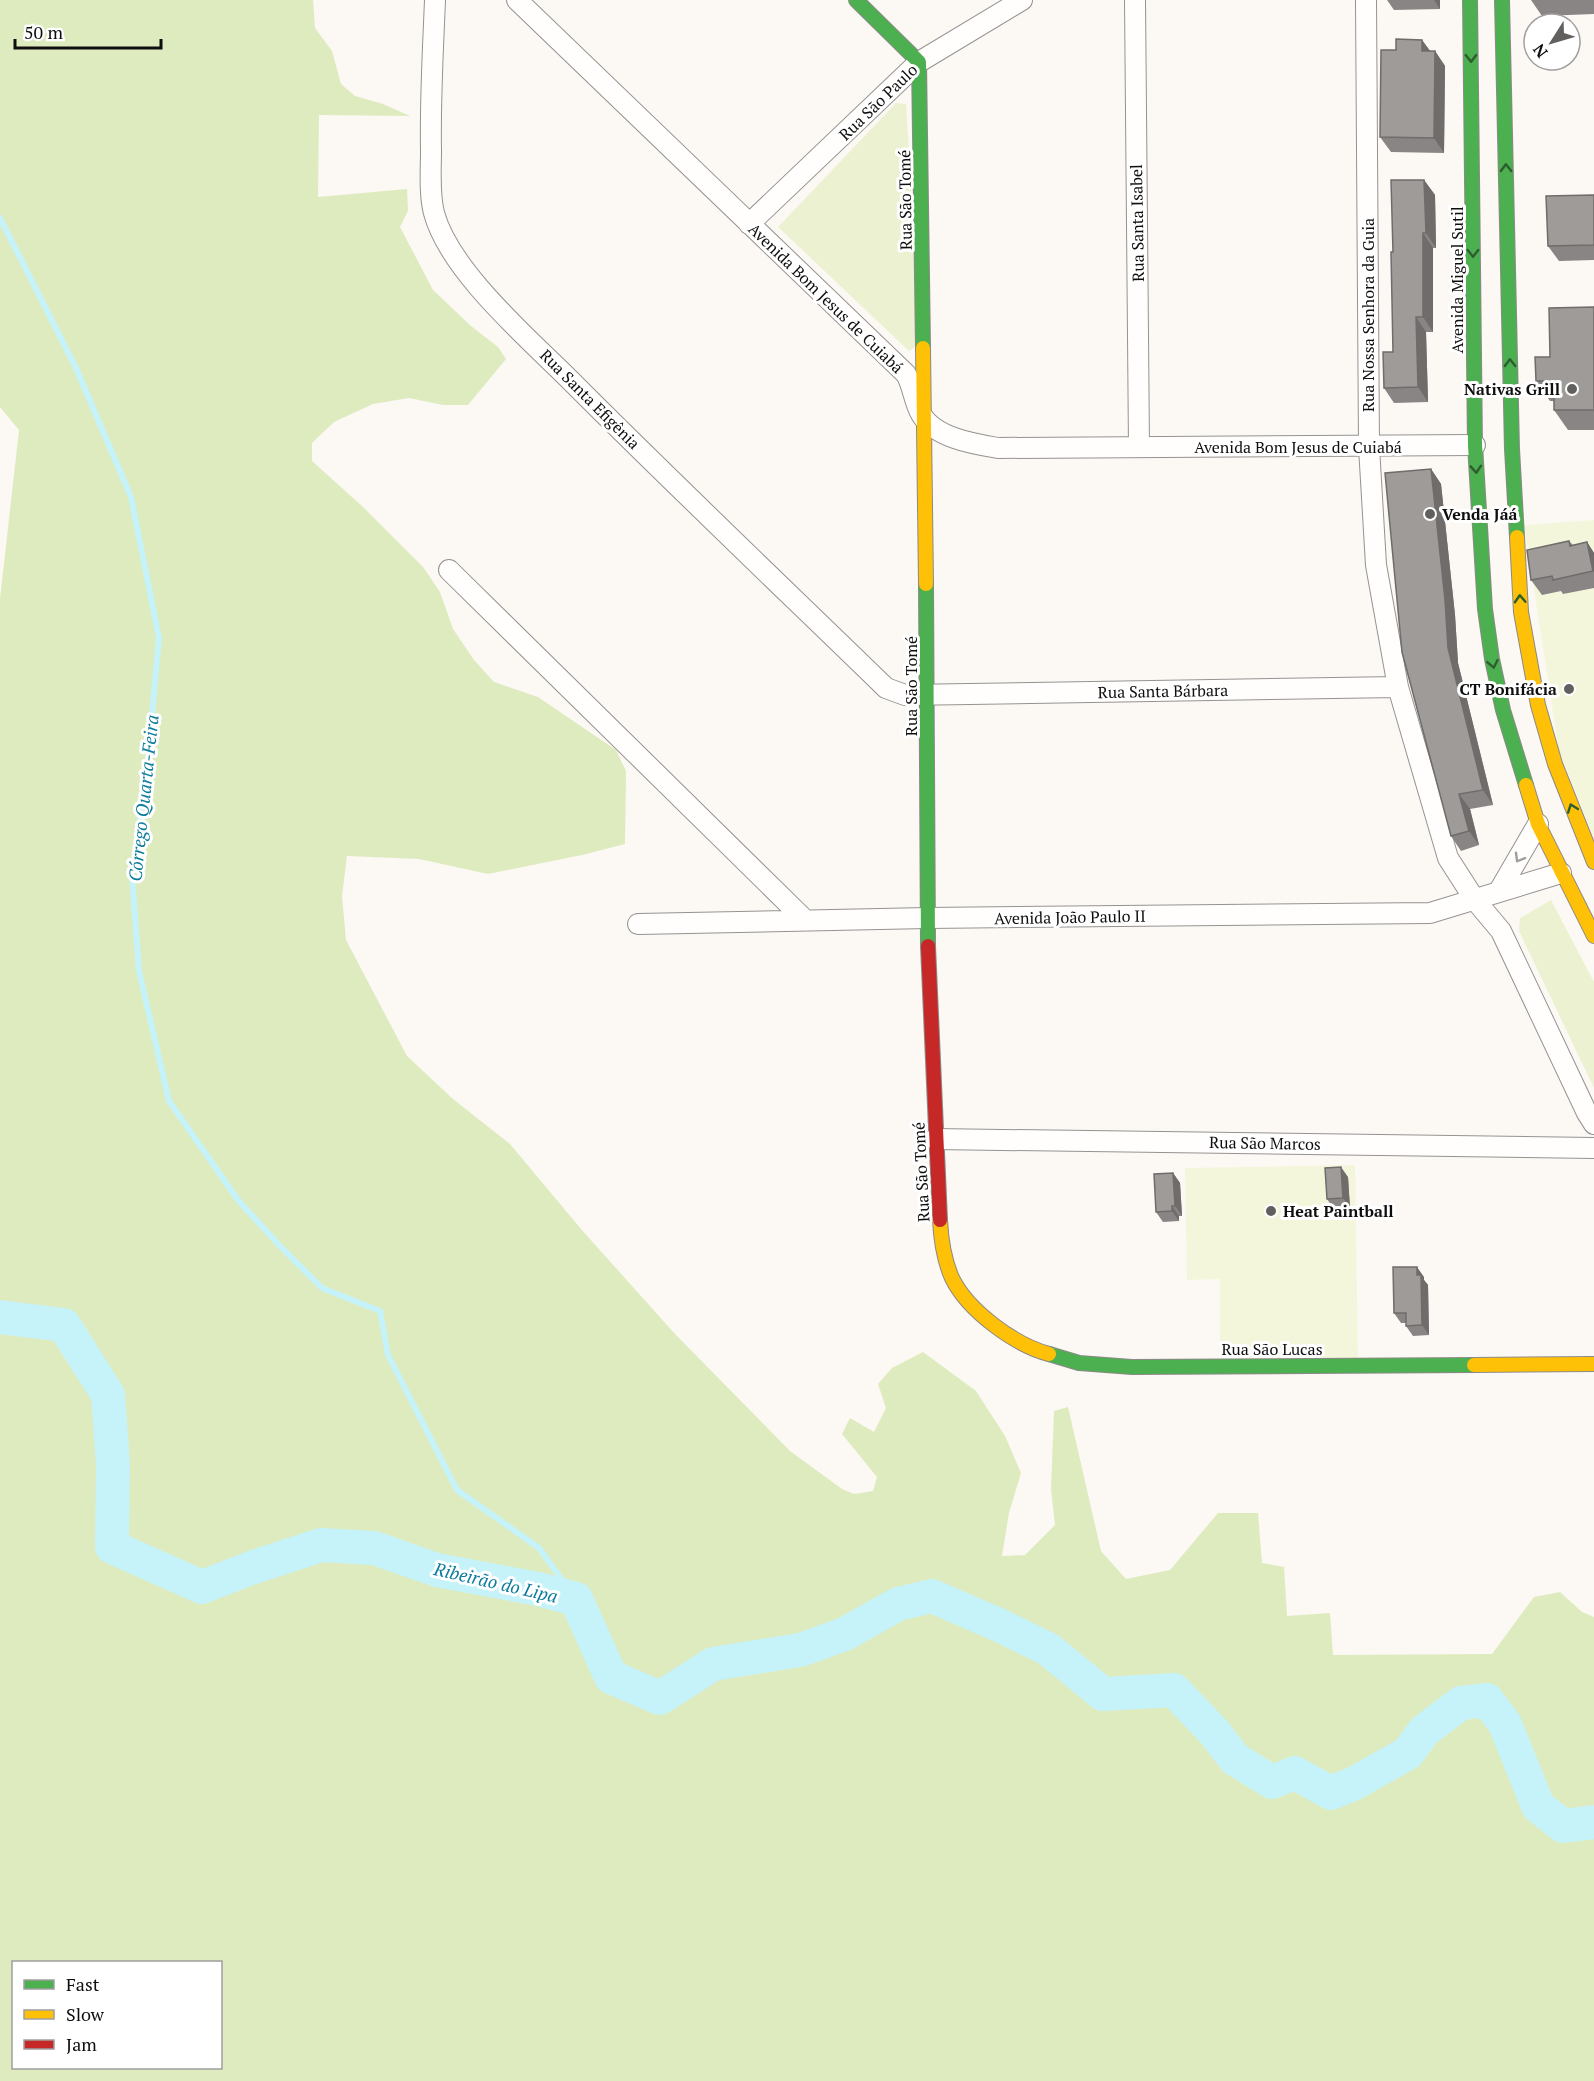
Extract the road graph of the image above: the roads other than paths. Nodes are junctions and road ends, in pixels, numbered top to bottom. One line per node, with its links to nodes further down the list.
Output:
1 (435, 0): 17 (street, Rua Santa Efigênia)
2 (517, 0): 10 (street, Avenida Bom Jesus de Cuiabá)
3 (856, 0): 9 (main road)
4 (1022, 0): 9 (street, Rua São Paulo)
5 (1135, 0): 13 (street, Rua Santa Isabel)
6 (1366, 0): 14 (street, Rua Nossa Senhora da Guia)
7 (1470, 0): 12 (main road, Avenida Miguel Sutil, one-way to 12)
8 (1502, 0): 19 (main road, one-way to 8)
9 (919, 62): 10 (street, Rua São Paulo); 11 (main road, Rua São Tomé)
10 (749, 224): 11 (street, Avenida Bom Jesus de Cuiabá)
11 (925, 419): 13 (street, Avenida Bom Jesus de Cuiabá); 17 (main road, Rua São Tomé)
12 (1475, 445): 14 (street, Avenida Bom Jesus de Cuiabá); 18 (main road, Avenida Miguel Sutil, one-way to 18)
13 (1139, 447): 14 (street, Avenida Bom Jesus de Cuiabá)
14 (1368, 447): 16 (street, Rua Nossa Senhora da Guia)
15 (449, 570): 24 (street)
16 (1398, 687): 17 (street, Rua Santa Bárbara); 22 (street, Rua Nossa Senhora da Guia)
17 (928, 694): 23 (main road, Rua São Tomé)
18 (1538, 824): 20 (main road, Avenida Miguel Sutil); 21 (street, one-way to 21)
19 (1594, 862)
20 (1561, 873): 21 (street, Avenida João Paulo II); 26 (main road, Avenida Miguel Sutil)
21 (1499, 891): 22 (street, Avenida João Paulo II)
22 (1475, 900): 23 (street, Avenida João Paulo II); 27 (street, Rua Nossa Senhora da Guia)
23 (927, 918): 24 (street, Avenida João Paulo II); 28 (main road, Rua São Tomé)
24 (805, 920): 25 (street, Avenida João Paulo II)
25 (639, 924)
26 (1594, 936)
27 (1594, 1124)
28 (935, 1139): 29 (street, Rua São Marcos); 30 (main road, Rua São Tomé)
29 (1594, 1148)
30 (969, 1302): 31 (main road, Rua São Lucas)
31 (1594, 1364)

